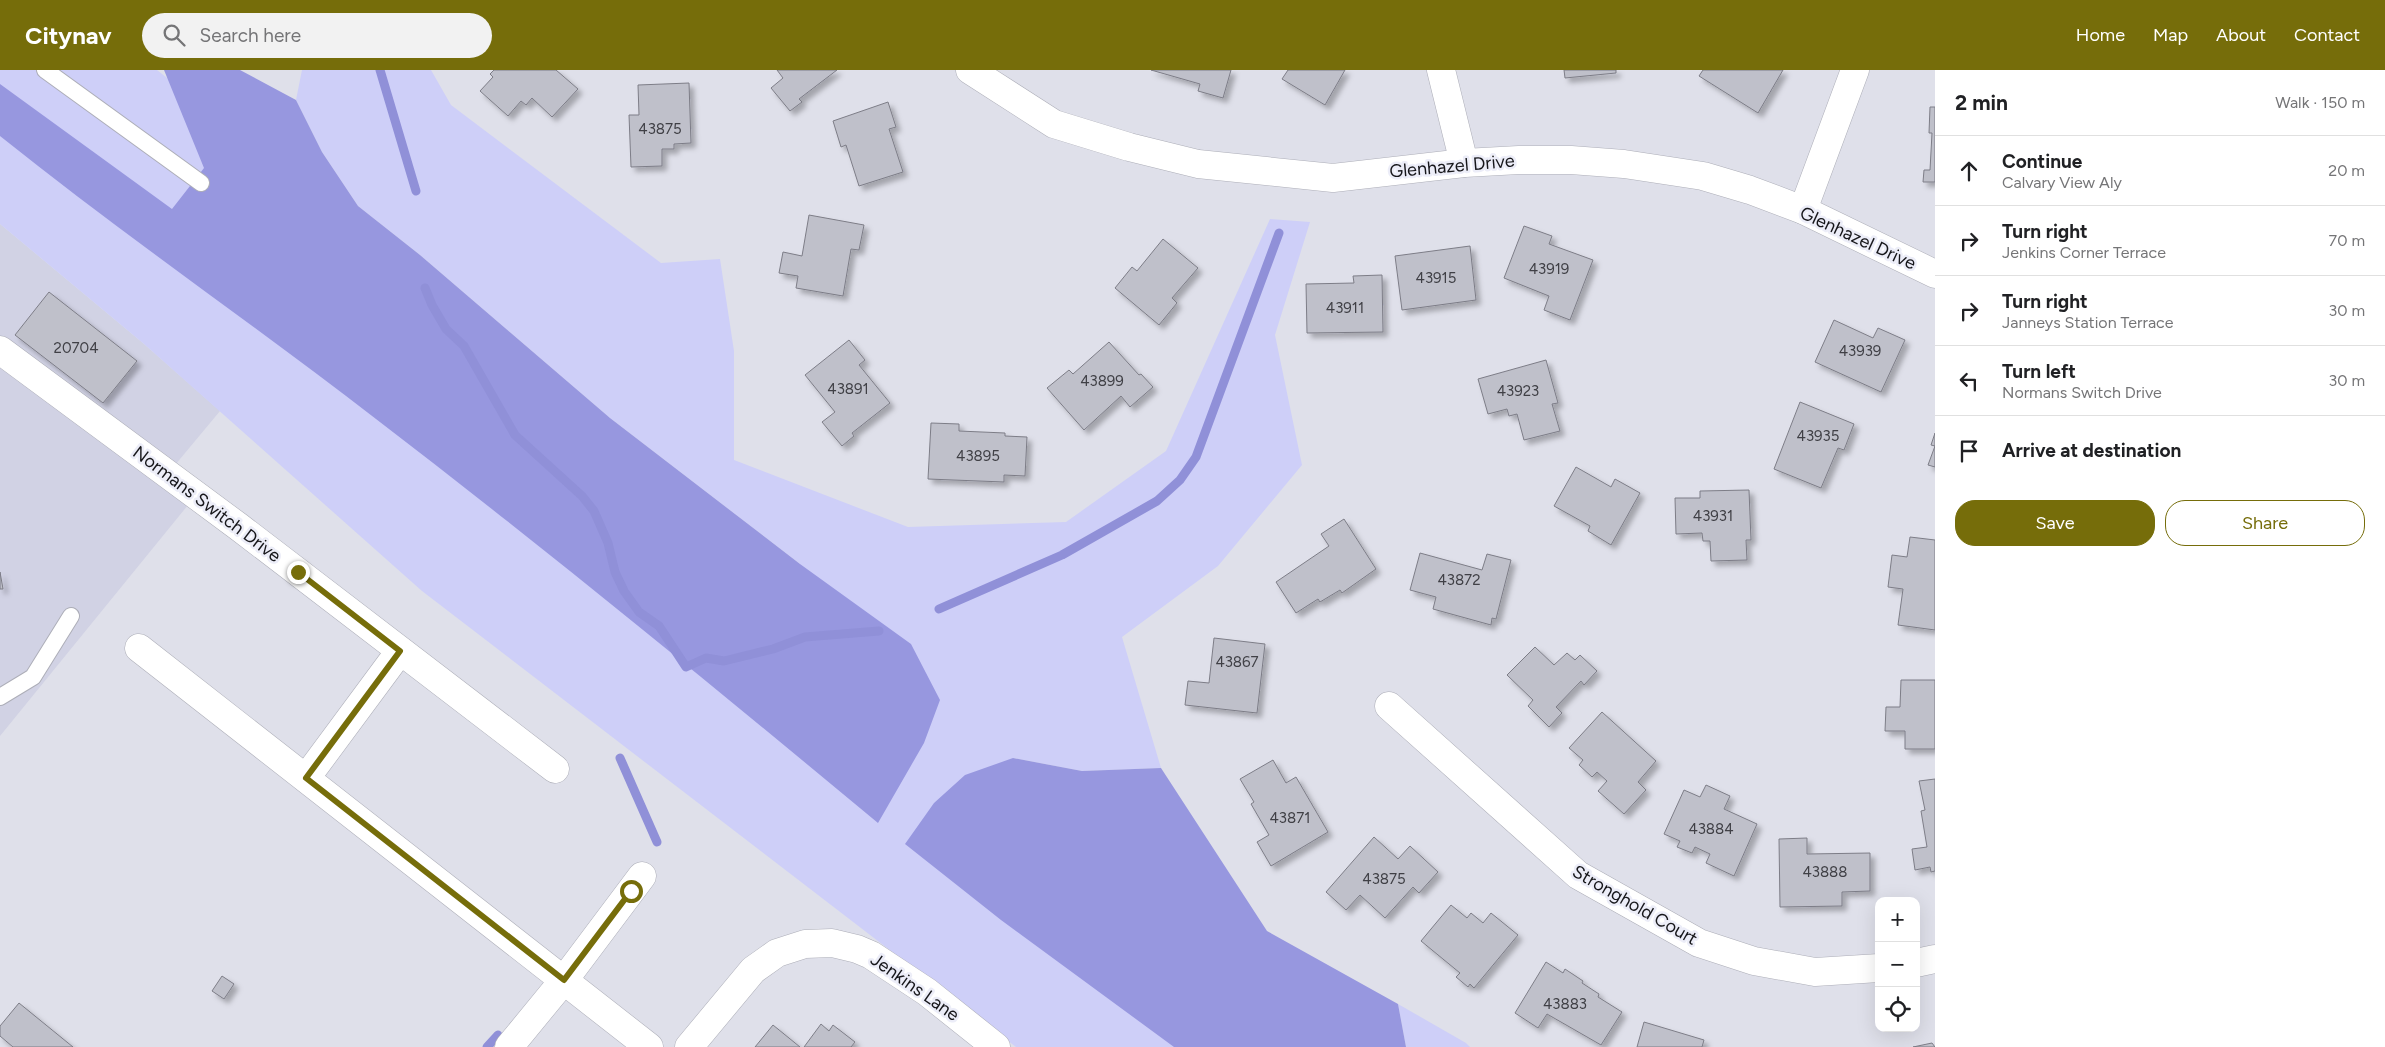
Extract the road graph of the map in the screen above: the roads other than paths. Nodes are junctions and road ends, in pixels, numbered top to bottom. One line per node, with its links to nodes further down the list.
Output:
1 (45, 70): 6 (lane)
2 (970, 70): 5 (street, Glenhazel Drive)
3 (1441, 70): 5 (street)
4 (1855, 70): 7 (street)
5 (1464, 163): 7 (street, Glenhazel Drive)
6 (201, 183)
7 (1803, 210): 8 (street, Glenhazel Drive)
8 (1935, 274)
9 (0, 350): 12 (street, Normans Switch Drive)
10 (71, 616): 13 (lane)
11 (138, 648): 16 (street)
12 (400, 651): 15 (street, Normans Switch Drive); 16 (street)
13 (0, 697)
14 (1389, 706): 20 (street, Stronghold Court)
15 (555, 769)
16 (306, 778): 21 (street)
17 (642, 876): 21 (street)
18 (1935, 959): 19 (street)
19 (1920, 962)
20 (1875, 968)
21 (564, 980): 22 (street); 23 (street)
22 (509, 1047)
23 (649, 1047)
24 (688, 1047): 25 (street, Jenkins Lane)
25 (996, 1047)

